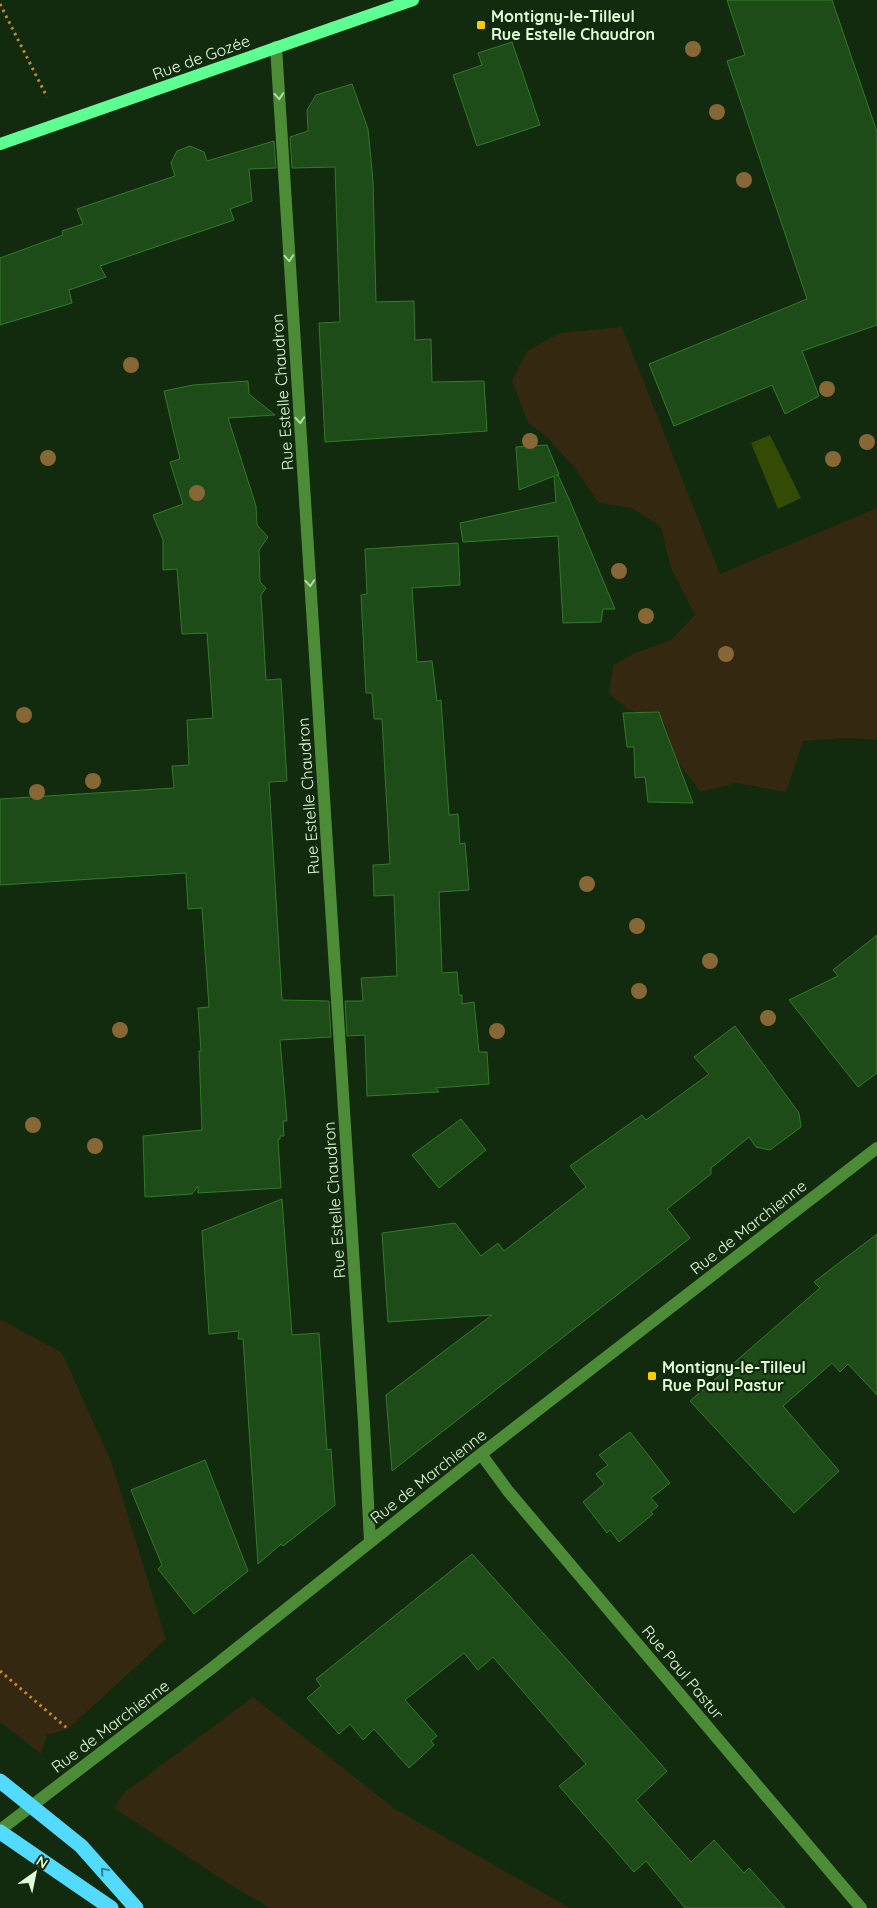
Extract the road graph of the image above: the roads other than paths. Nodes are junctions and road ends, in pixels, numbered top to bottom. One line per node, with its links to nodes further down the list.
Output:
1 (413, 0): 2 (main road, Rue de Gozée)
2 (276, 47): 3 (main road, Rue de Gozée); 6 (street, Rue Estelle Chaudron, one-way to 6)
3 (0, 144)
4 (877, 1148): 5 (street, Rue de Marchienne)
5 (482, 1454): 6 (street, Rue de Marchienne); 11 (street, Rue Paul Pastur)
6 (370, 1542): 8 (street, Rue de Marchienne)
7 (0, 1781): 10 (highway, one-way to 7)
8 (0, 1831): 9 (highway)
9 (111, 1908)
10 (136, 1908)
11 (861, 1908)

